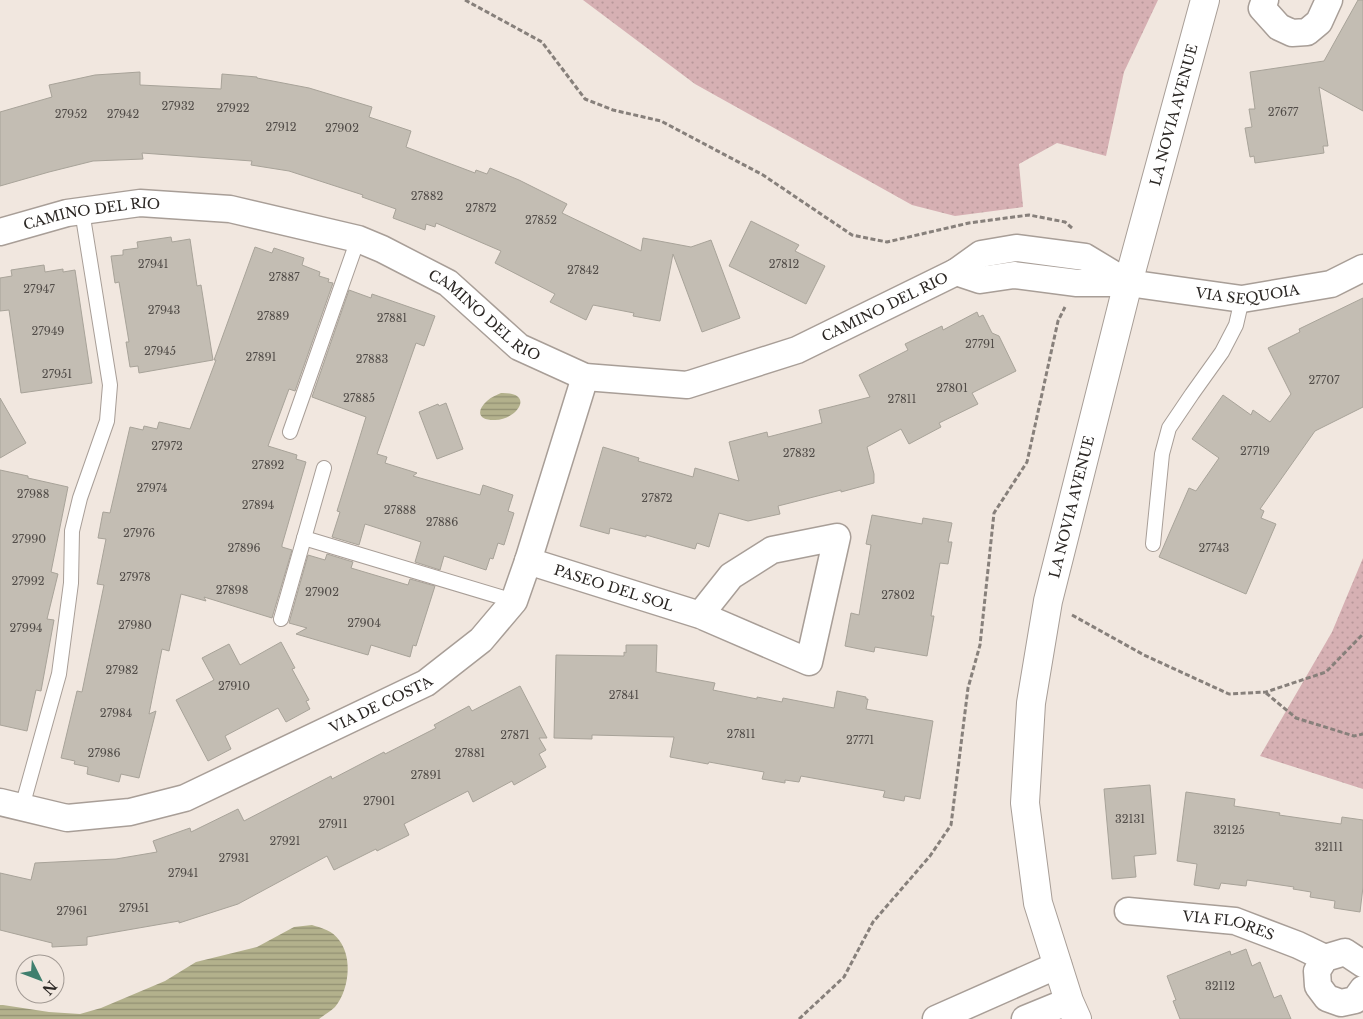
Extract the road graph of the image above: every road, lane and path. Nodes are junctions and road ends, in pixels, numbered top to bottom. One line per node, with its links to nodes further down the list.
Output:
1 (465, 0): 9 (path)
2 (1205, 0): 14 (main road, LA NOVIA AVENUE)
3 (1265, 0): 4 (street)
4 (1329, 0)
5 (82, 211): 6 (street, CAMINO DEL RIO); 7 (street, CAMINO DEL RIO); 29 (lane)
6 (0, 232)
7 (358, 239): 16 (street, CAMINO DEL RIO); 17 (lane)
8 (1016, 248): 9 (street, CAMINO DEL RIO); 11 (street, CAMINO DEL RIO); 12 (lane)
9 (1086, 257): 14 (street, CAMINO DEL RIO)
10 (1363, 268): 15 (street, VIA SEQUOIA)
11 (956, 272): 12 (street, CAMINO DEL RIO); 16 (street, CAMINO DEL RIO)
12 (1014, 275): 13 (street, CAMINO DEL RIO)
13 (1077, 283): 14 (street, CAMINO DEL RIO); 36 (path)
14 (1128, 283): 15 (street, VIA SEQUOIA); 22 (main road, LA NOVIA AVENUE)
15 (1242, 299): 20 (lane)
16 (585, 377): 21 (street, VIA DE COSTA)
17 (290, 432)
18 (324, 468): 19 (lane)
19 (304, 538): 23 (lane); 25 (lane)
20 (1153, 544)
21 (528, 561): 23 (street, VIA DE COSTA); 24 (street, PASEO DEL SOL)
22 (1048, 601): 27 (path); 33 (main road, LA NOVIA AVENUE)
23 (514, 602): 29 (street, VIA DE COSTA)
24 (700, 615): 24 (street, PASEO DEL SOL)
25 (281, 618)
26 (1363, 634): 27 (path)
27 (1266, 692): 28 (path)
28 (1363, 734)
29 (11, 805)
30 (1128, 911): 31 (street, VIA FLORES)
31 (1325, 958): 32 (street); 34 (street)
32 (1363, 964)
33 (1058, 965): 35 (main road, LA NOVIA AVENUE); 37 (street)
34 (1360, 1002)
35 (1073, 1010): 38 (street)
36 (799, 1019)
37 (936, 1019)
38 (1025, 1019)

